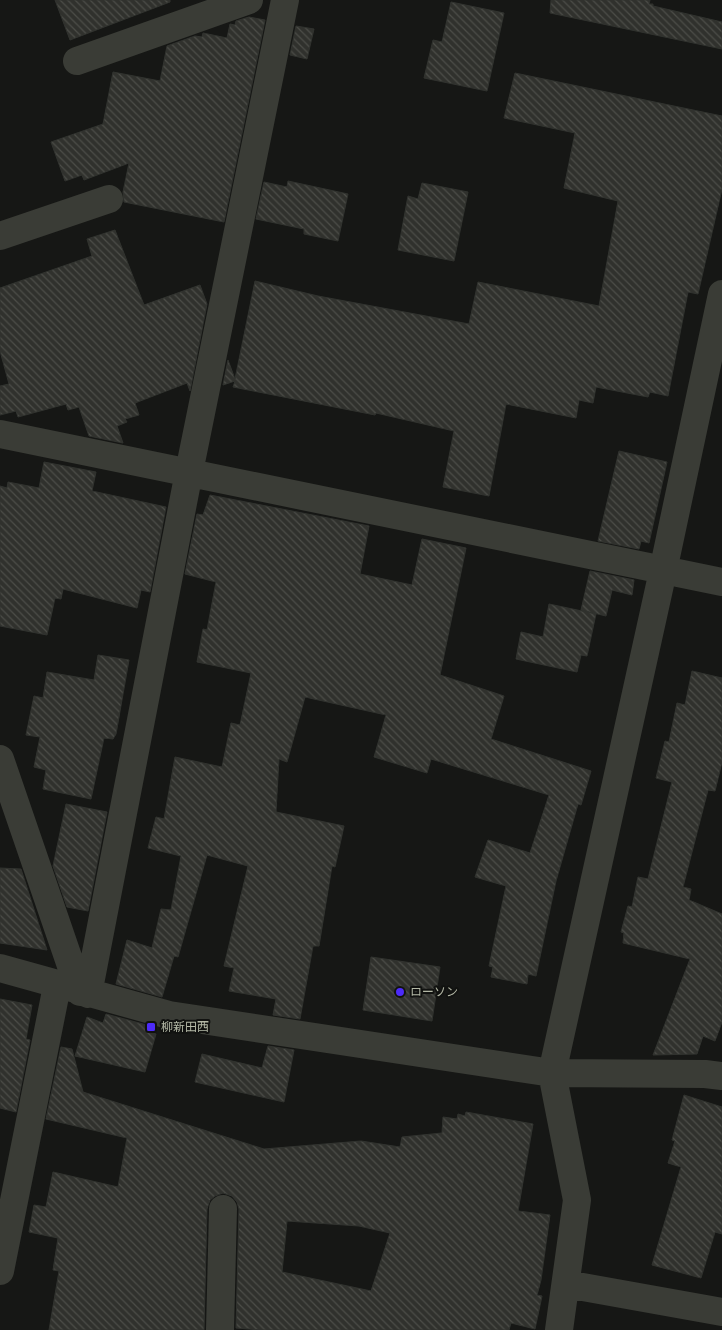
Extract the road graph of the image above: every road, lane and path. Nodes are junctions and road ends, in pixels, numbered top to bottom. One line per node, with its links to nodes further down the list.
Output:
1 (249, 0): 3 (street)
2 (285, 0): 8 (street)
3 (77, 61)
4 (109, 199): 5 (street)
5 (0, 236)
6 (722, 294): 9 (street)
7 (0, 434): 8 (street)
8 (189, 472): 9 (street); 13 (street)
9 (663, 571): 10 (street); 14 (street)
10 (722, 582)
11 (0, 759): 13 (street)
12 (0, 968): 13 (street)
13 (75, 990): 14 (street); 17 (street)
14 (552, 1073): 15 (street); 18 (street)
15 (722, 1076)
16 (223, 1209): 20 (street)
17 (0, 1272)
18 (566, 1284): 19 (street); 21 (street)
19 (722, 1312)
20 (220, 1330)
21 (559, 1330)

